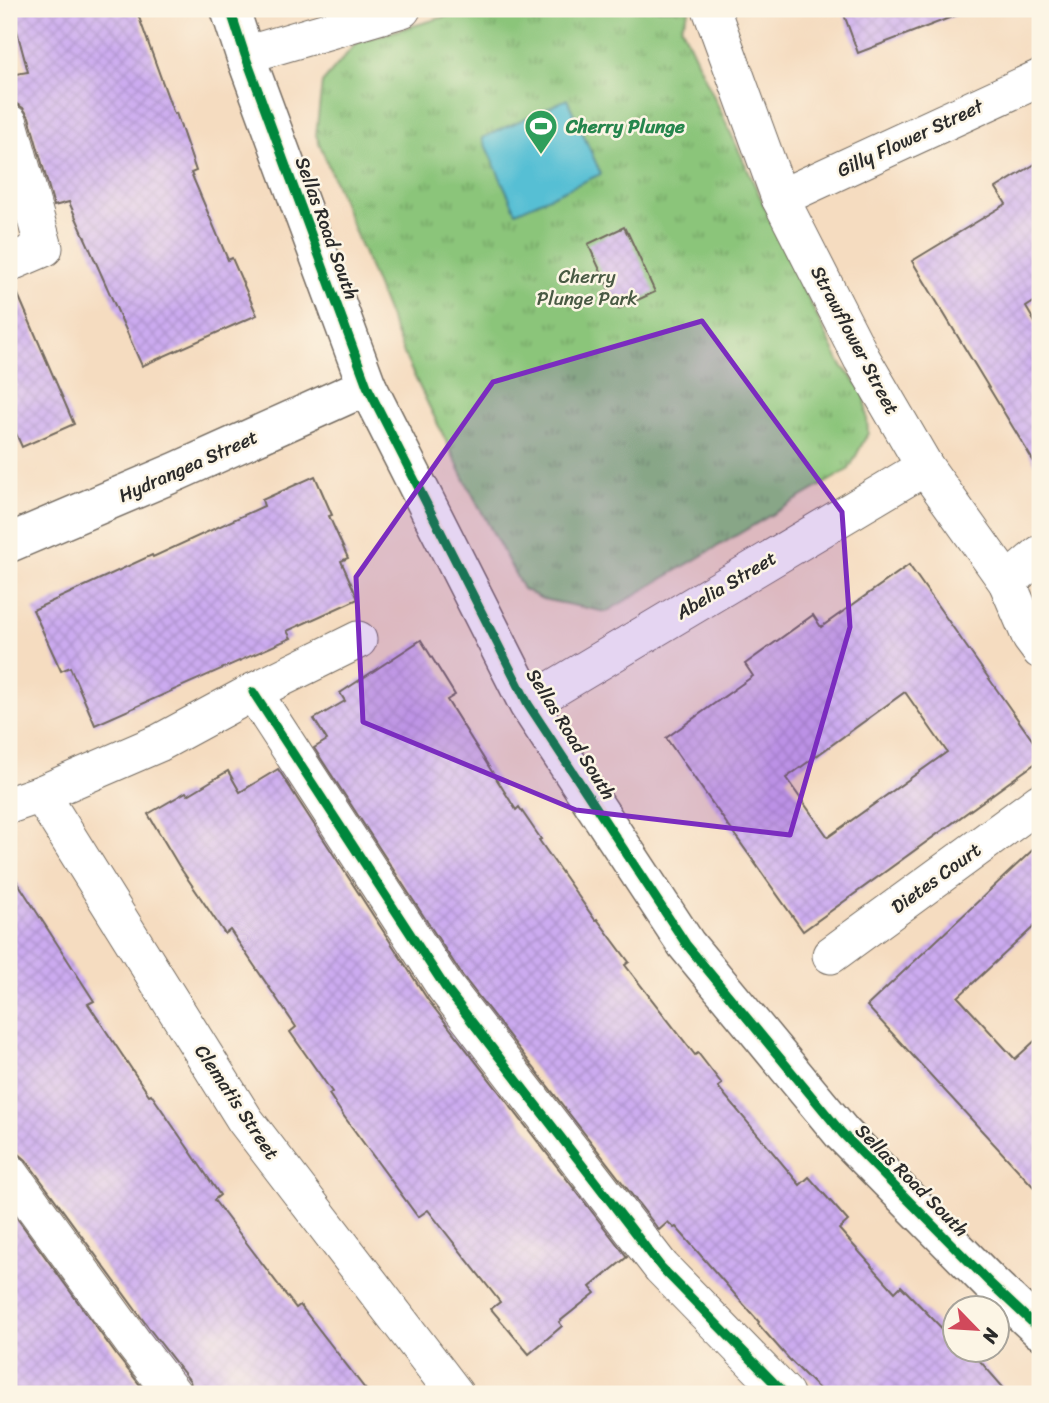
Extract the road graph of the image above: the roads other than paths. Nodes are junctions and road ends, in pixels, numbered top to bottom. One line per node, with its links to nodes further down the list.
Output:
1 (230, 9): 4 (street, Sellas Road South)
2 (401, 9): 4 (street)
3 (711, 9): 7 (street, Strawflower Street)
4 (245, 55): 9 (street, Sellas Road South)
5 (1040, 78): 7 (street, Gilly Flower Street)
6 (9, 122): 8 (street)
7 (780, 198): 10 (street, Strawflower Street)
8 (9, 263)
9 (366, 386): 11 (street, Hydrangea Street); 17 (street, Sellas Road South)
10 (925, 467): 13 (street, Strawflower Street); 17 (street, Abelia Street)
11 (9, 543)
12 (1040, 554): 13 (street)
13 (1007, 582): 15 (street, Strawflower Street)
14 (358, 640): 16 (street)
15 (1040, 650)
16 (253, 692): 18 (street); 25 (street)
17 (527, 704): 22 (street, Sellas Road South)
18 (25, 799): 24 (street, Clematis Street)
19 (1040, 802): 20 (street, Dietes Court)
20 (831, 955)
21 (9, 1172): 23 (street)
22 (1040, 1330)
23 (173, 1394)
24 (455, 1394)
25 (785, 1394)

